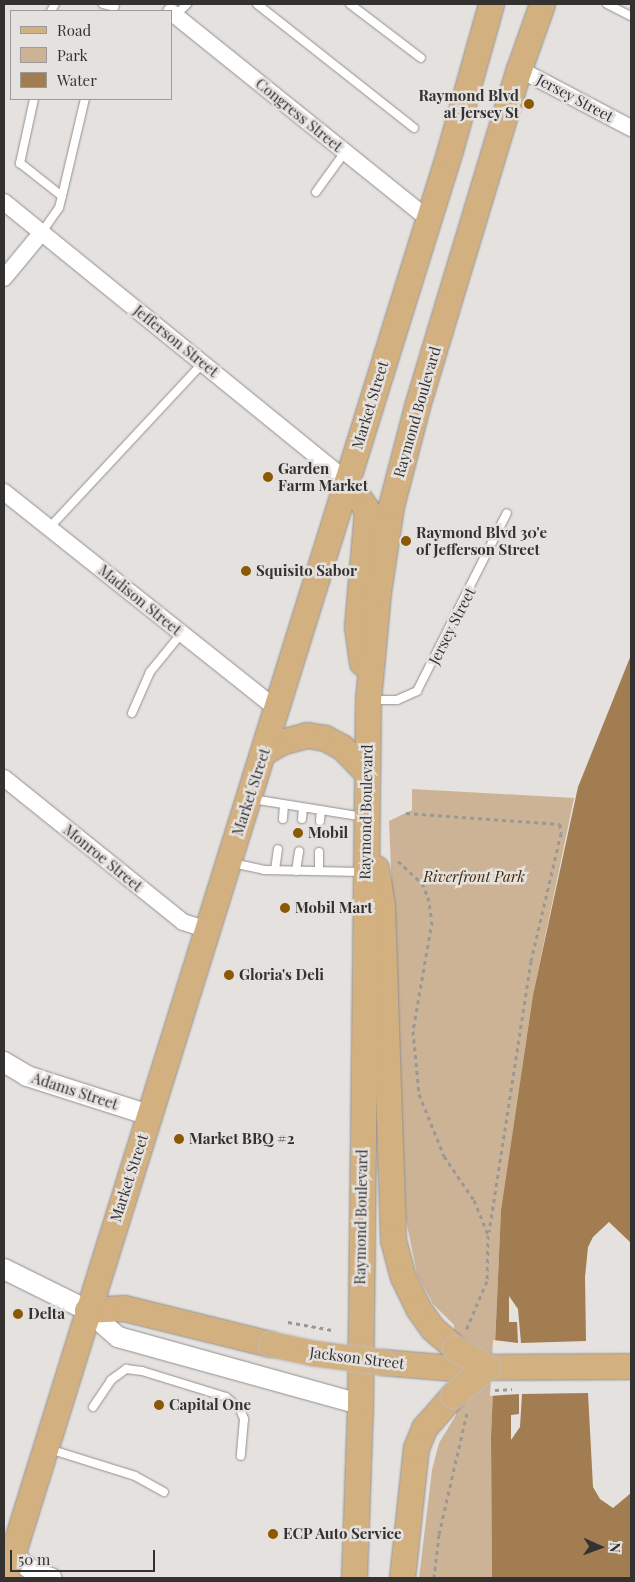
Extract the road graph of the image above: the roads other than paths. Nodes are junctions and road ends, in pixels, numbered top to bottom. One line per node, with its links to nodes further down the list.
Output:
1 (103, 4): 8 (lane)
2 (161, 4): 9 (street, Congress Street)
3 (257, 4): 15 (lane)
4 (350, 4): 11 (lane)
5 (491, 4): 21 (main road, Market Street)
6 (542, 4): 12 (main road)
7 (607, 4): 10 (lane)
8 (115, 7)
9 (176, 11): 17 (street, Congress Street)
10 (631, 16)
11 (421, 58)
12 (519, 69): 16 (street, Jersey Street); 30 (main road, Raymond Boulevard)
13 (34, 100): 19 (lane)
14 (85, 100): 19 (lane)
15 (414, 128)
16 (631, 128)
17 (345, 152): 18 (lane); 21 (street, Congress Street)
18 (316, 192)
19 (62, 196): 22 (lane)
20 (4, 202): 22 (street, Jefferson Street)
21 (427, 218): 25 (main road, Market Street)
22 (42, 232): 23 (street); 24 (street, Jefferson Street)
23 (4, 278)
24 (203, 363): 25 (street, Jefferson Street); 28 (lane)
25 (347, 481): 30 (main road); 31 (main road, Market Street)
26 (4, 492): 28 (street, Madison Street)
27 (507, 513): 30 (lane, Jersey Street)
28 (49, 528): 29 (street, Madison Street)
29 (181, 634): 31 (street, Madison Street); 32 (lane)
30 (368, 700): 34 (main road, Raymond Boulevard)
31 (277, 709): 33 (main road, Market Street)
32 (132, 713)
33 (264, 752): 34 (main road); 36 (main road, Market Street)
34 (367, 773): 40 (main road, Raymond Boulevard)
35 (4, 778): 52 (street, Monroe Street)
36 (248, 798): 37 (lane); 47 (main road, Market Street)
37 (284, 806): 38 (lane); 41 (lane)
38 (303, 808): 39 (lane); 42 (lane)
39 (321, 810): 40 (lane); 43 (lane)
40 (367, 817): 51 (main road, Raymond Boulevard); 57 (main road)
41 (283, 819)
42 (302, 819)
43 (320, 821)
44 (278, 849): 48 (lane)
45 (299, 851): 49 (lane)
46 (319, 852): 50 (lane)
47 (228, 863): 48 (lane); 52 (main road, Market Street)
48 (275, 870): 49 (lane)
49 (296, 871): 50 (lane)
50 (319, 872): 51 (lane)
51 (365, 872): 60 (main road, Raymond Boulevard)
52 (207, 930): 54 (main road, Market Street)
53 (4, 1062): 54 (street, Adams Street)
54 (149, 1115): 56 (main road, Market Street)
55 (4, 1269): 56 (street, Jackson Street)
56 (87, 1310): 57 (main road, Jackson Street, bridge); 60 (street, Jackson Street); 62 (main road, Market Street)
57 (459, 1349): 59 (main road, Jackson Street)
58 (631, 1366): 59 (main road, Jackson Street)
59 (487, 1367): 68 (main road, bridge)
60 (360, 1404): 67 (main road, Raymond Boulevard)
61 (93, 1407): 63 (lane)
62 (45, 1448): 64 (lane); 65 (main road, Market Street)
63 (241, 1456)
64 (164, 1492)
65 (7, 1561): 66 (street)
66 (51, 1578)
67 (354, 1578)
68 (402, 1578)

